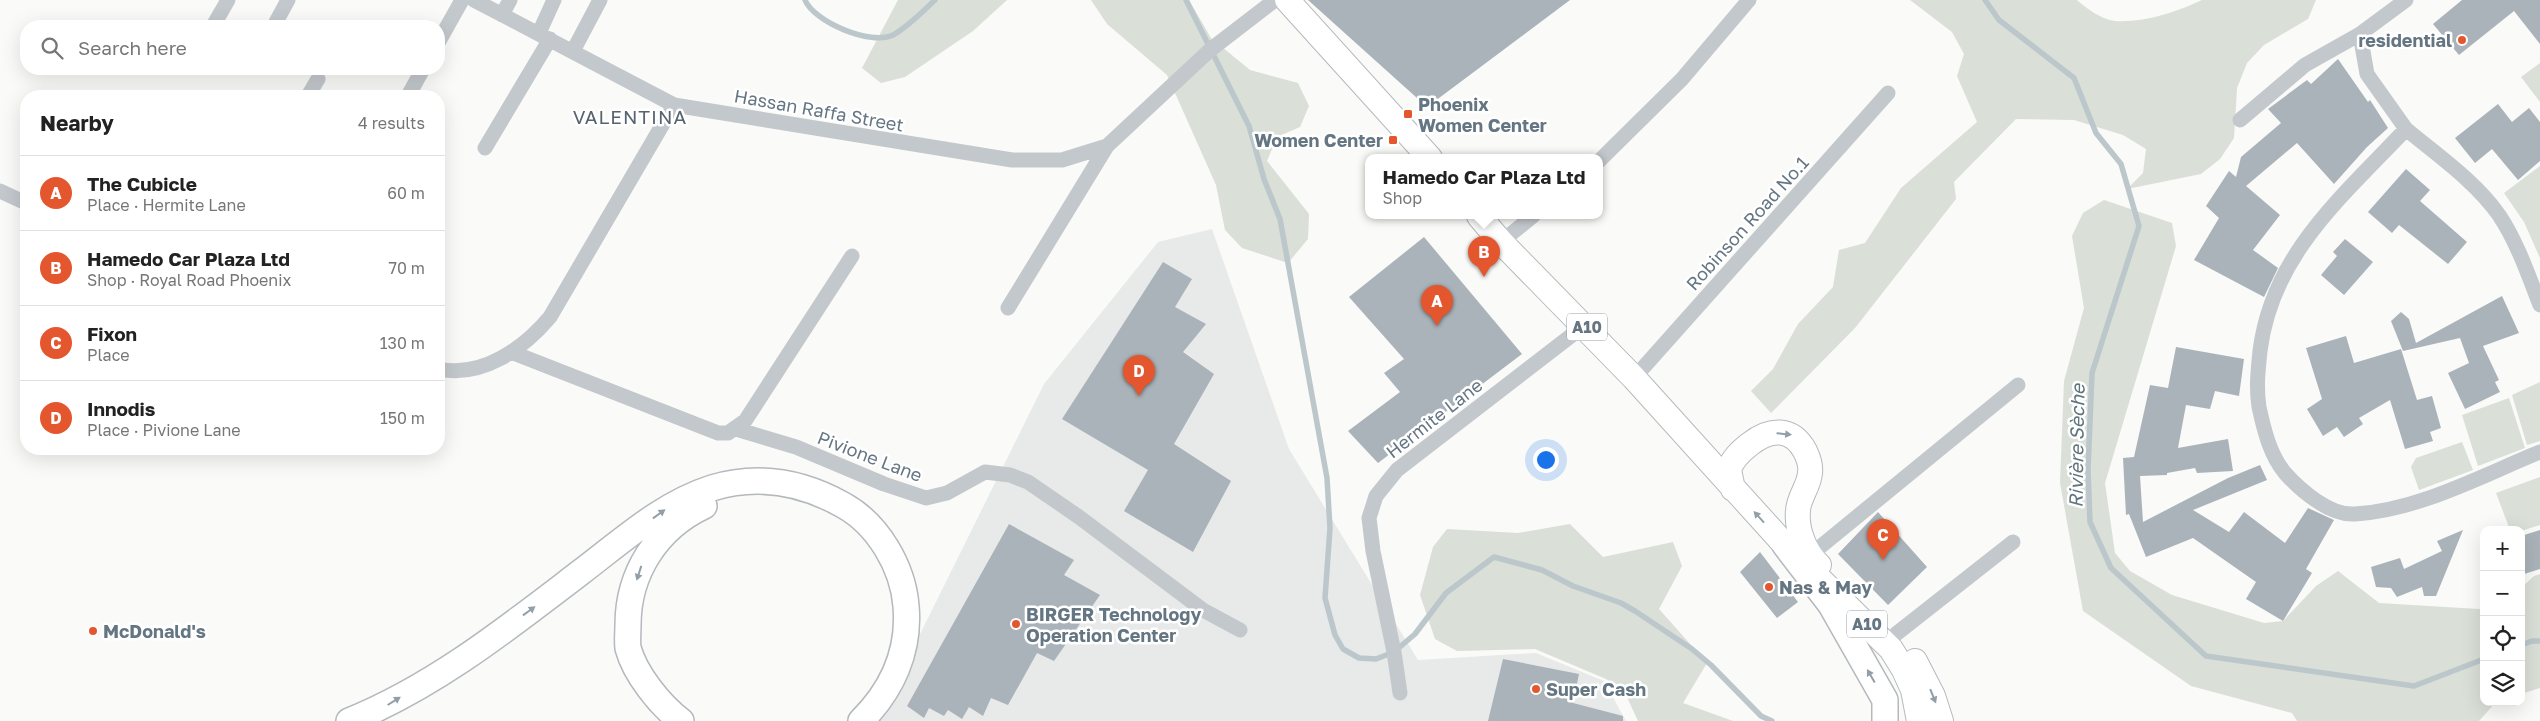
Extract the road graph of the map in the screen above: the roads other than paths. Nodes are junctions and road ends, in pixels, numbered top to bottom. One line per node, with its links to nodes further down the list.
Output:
1 (228, 0): 13 (street)
2 (288, 0): 14 (street)
3 (462, 0): 15 (street)
4 (474, 0): 12 (street, Hassan Raffa Street)
5 (510, 0): 12 (street)
6 (554, 0): 17 (street)
7 (600, 0): 18 (street)
8 (1275, 0): 27 (street, Hassan Raffa Street)
9 (1287, 0): 29 (main road)
10 (1749, 0): 30 (street)
11 (2406, 0): 16 (street)
12 (502, 15): 17 (street, Hassan Raffa Street)
13 (216, 20)
14 (277, 20)
15 (445, 30)
16 (2360, 34): 25 (street); 26 (street)
17 (544, 36): 18 (street, Hassan Raffa Street); 28 (street)
18 (573, 51): 24 (street, Hassan Raffa Street)
19 (420, 75): 22 (street)
20 (318, 79): 21 (street)
21 (312, 90)
22 (411, 90)
23 (1888, 93): 42 (street, Robinson Road No.1)
24 (674, 105): 27 (street, Hassan Raffa Street); 40 (street)
25 (2240, 120)
26 (2406, 129): 37 (street); 47 (street)
27 (1107, 146): 38 (street)
28 (485, 148)
29 (1426, 154)
30 (1603, 157)
31 (0, 191): 32 (street)
32 (20, 200)
33 (1482, 219): 35 (main road, A10)
34 (1529, 219): 35 (street)
35 (1501, 242): 39 (main road, A10)
36 (852, 256): 44 (street)
37 (2540, 305)
38 (1008, 308)
39 (1585, 325): 42 (main road, A10); 54 (street, Hermite Lane)
40 (511, 352): 41 (street); 44 (street, Pivione Lane)
41 (445, 370)
42 (1634, 378): 45 (main road, A10)
43 (2018, 385): 51 (street)
44 (736, 429): 52 (street, Pivione Lane)
45 (1692, 442): 46 (main road); 48 (main road, A10)
46 (1741, 451): 48 (main road); 51 (main road, one-way to 51)
47 (2540, 452)
48 (1734, 489): 50 (main road, A10, one-way to 48)
49 (2013, 542): 53 (street)
50 (1785, 545): 59 (highway, one-way to 50); 60 (main road, A10)
51 (1809, 556): 53 (main road)
52 (1240, 630)
53 (1896, 634): 61 (main road, one-way to 61)
54 (1400, 693)
55 (349, 721): 58 (highway, one-way to 58)
56 (681, 721): 57 (highway, one-way to 56)
57 (856, 721)
58 (862, 721)
59 (1885, 721)
60 (1919, 721)
61 (1941, 721)

